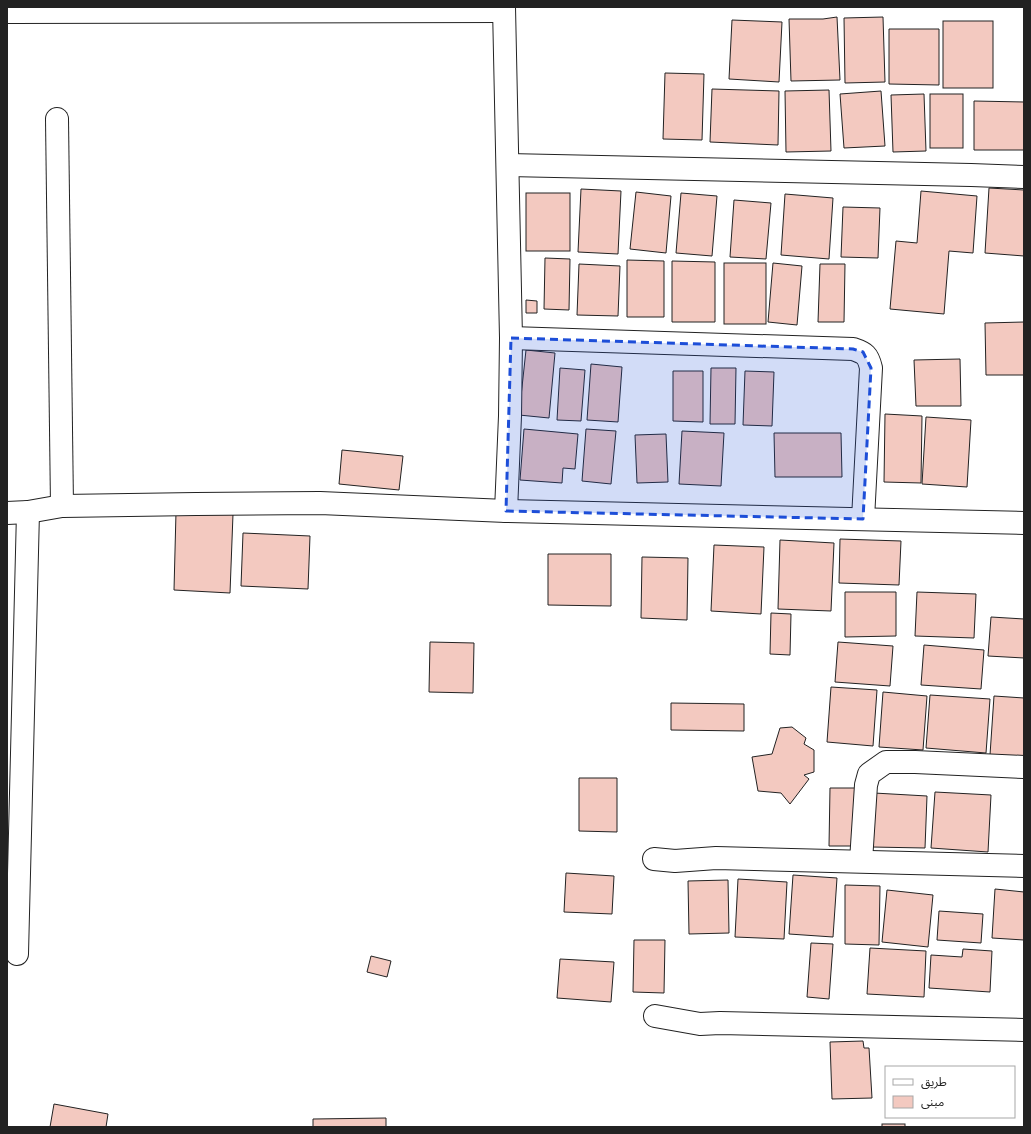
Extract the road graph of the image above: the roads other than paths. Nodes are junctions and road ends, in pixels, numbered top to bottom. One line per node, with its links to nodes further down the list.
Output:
1 (504, 9): 2 (street); 4 (street)
2 (7, 12)
3 (57, 119): 7 (street)
4 (508, 165): 5 (street); 6 (street)
5 (1024, 177)
6 (512, 338): 8 (street); 10 (street)
7 (62, 506): 8 (street); 9 (street)
8 (506, 511): 10 (street)
9 (18, 513): 16 (street)
10 (863, 519): 11 (street)
11 (1024, 523)
12 (1024, 767): 14 (street)
13 (654, 859): 14 (street)
14 (861, 860): 15 (street)
15 (1024, 866)
16 (17, 954)
17 (655, 1016): 18 (street)
18 (1024, 1030)

